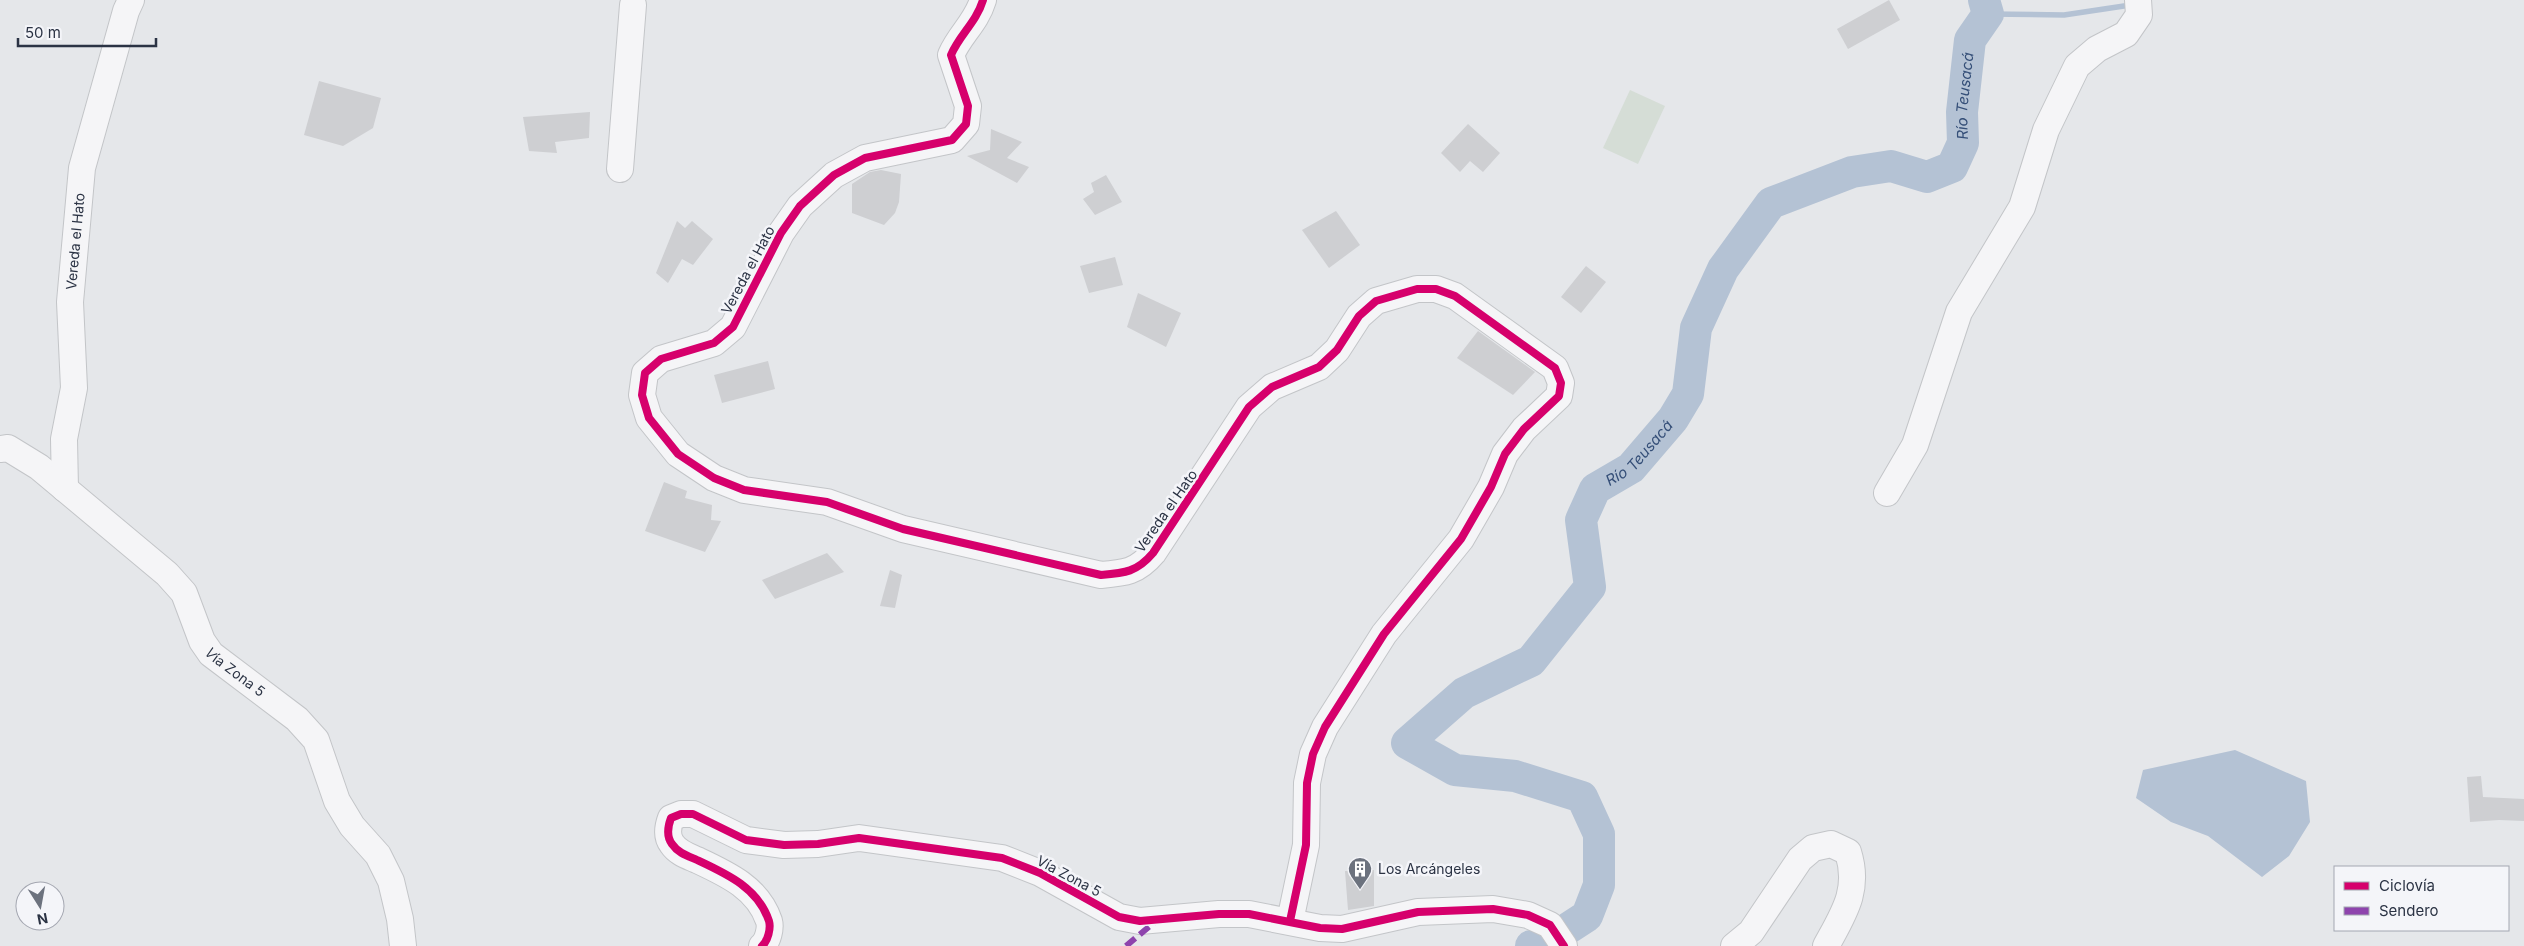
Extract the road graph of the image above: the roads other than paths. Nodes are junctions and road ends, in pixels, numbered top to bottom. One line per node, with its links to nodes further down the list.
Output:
1 (131, 0): 7 (street, Vereda el Hato)
2 (983, 0): 9 (street, Vereda el Hato)
3 (2138, 0): 8 (street)
4 (633, 5): 5 (street)
5 (620, 170)
6 (0, 449): 7 (street, Vía Zona 5)
7 (65, 489): 11 (street, Vía Zona 5)
8 (1887, 493)
9 (1290, 921): 10 (street, Vía Zona 5); 12 (street, Vía Zona 5)
10 (1557, 936)
11 (402, 946)
12 (762, 946)
13 (1734, 946): 14 (street)
14 (1826, 946)

